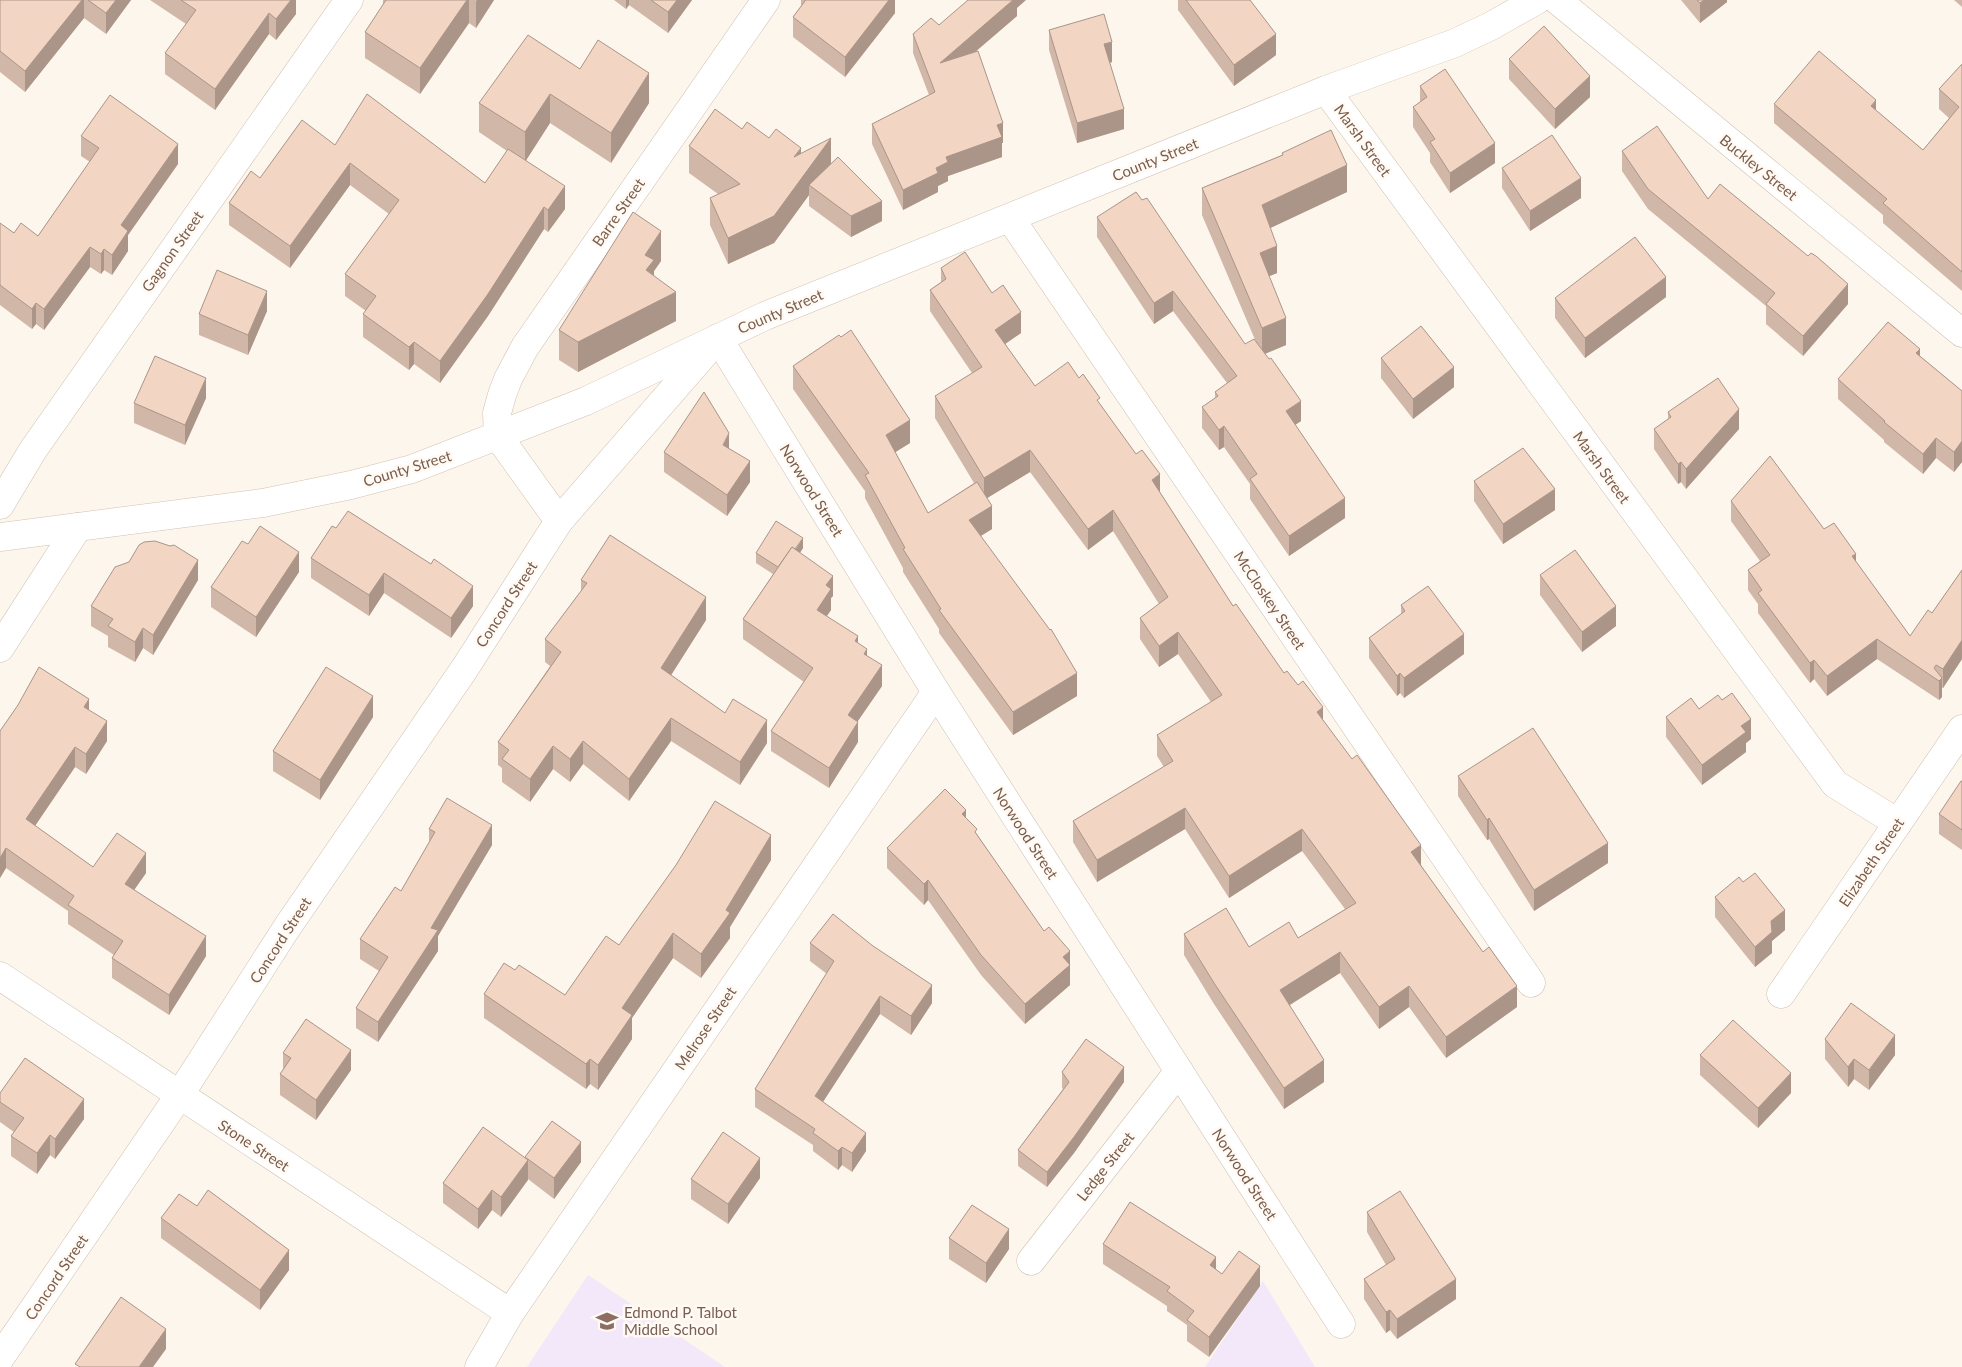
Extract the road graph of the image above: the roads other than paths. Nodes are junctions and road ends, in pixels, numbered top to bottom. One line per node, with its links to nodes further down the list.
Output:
1 (349, 0): 10 (street, Gagnon Street)
2 (766, 0): 9 (street, Barre Street)
3 (1537, 0): 5 (street, County Street)
4 (1557, 0): 7 (street, Buckley Street)
5 (1326, 90): 6 (street, County Street); 17 (street, Marsh Street)
6 (1010, 218): 8 (street, County Street); 19 (street, McCloskey Street)
7 (1962, 333)
8 (718, 338): 9 (street, County Street); 11 (street, Concord Street); 15 (street, Norwood Street)
9 (498, 436): 11 (street); 12 (street, County Street)
10 (0, 505)
11 (559, 521): 22 (street, Concord Street)
12 (78, 527): 13 (street, County Street); 14 (street)
13 (0, 537)
14 (0, 648)
15 (936, 692): 21 (street, Norwood Street); 24 (street, Melrose Street)
16 (1962, 729): 17 (street, Elizabeth Street)
17 (1898, 823): 20 (street, Elizabeth Street)
18 (0, 976): 22 (street, Stone Street)
19 (1531, 983)
20 (1780, 994)
21 (1179, 1071): 23 (street, Ledge Street); 25 (street, Norwood Street)
22 (180, 1096): 24 (street, Stone Street); 26 (street, Concord Street)
23 (1031, 1261)
24 (510, 1313): 27 (street, Melrose Street)
25 (1341, 1324)
26 (0, 1358)
27 (479, 1367)

